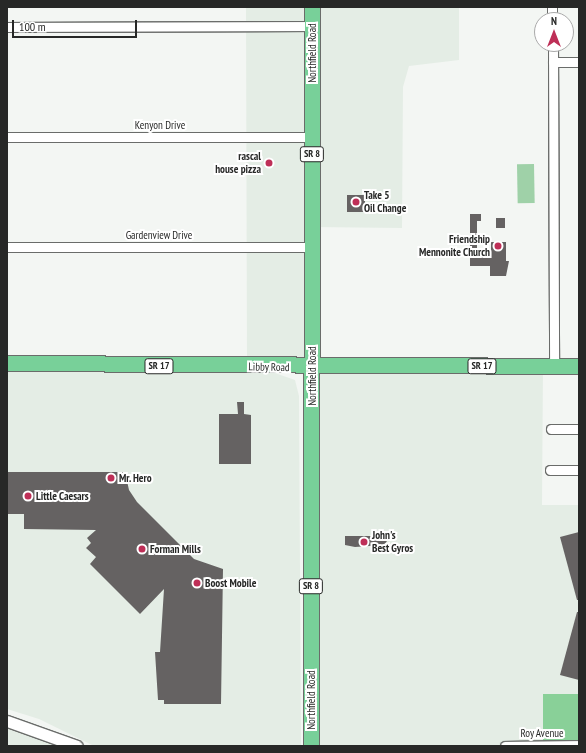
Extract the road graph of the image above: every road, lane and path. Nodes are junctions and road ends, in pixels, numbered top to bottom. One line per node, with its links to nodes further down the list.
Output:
1 (312, 7): 2 (main road, Northfield Road / SR 8)
2 (312, 26): 3 (street); 8 (main road, Northfield Road / SR 8)
3 (7, 27)
4 (553, 52): 5 (street)
5 (553, 62): 6 (street); 12 (street)
6 (579, 62)
7 (7, 137): 8 (street, Kenyon Drive)
8 (312, 137): 10 (main road, Northfield Road / SR 8)
9 (7, 247): 10 (street, Gardenview Drive)
10 (312, 247): 14 (main road, Northfield Road / SR 8)
11 (7, 363): 14 (main road, Libby Road / SR 17)
12 (554, 366): 13 (main road, Libby Road / SR 17); 14 (main road, Libby Road / SR 17)
13 (579, 366)
14 (312, 367): 22 (main road, Northfield Road / SR 8)
15 (551, 429): 16 (street)
16 (579, 429)
17 (550, 470): 18 (street)
18 (579, 470)
19 (7, 721): 21 (street)
20 (579, 745): 23 (street, Roy Avenue)
21 (76, 746)
22 (311, 746)
23 (505, 746)

